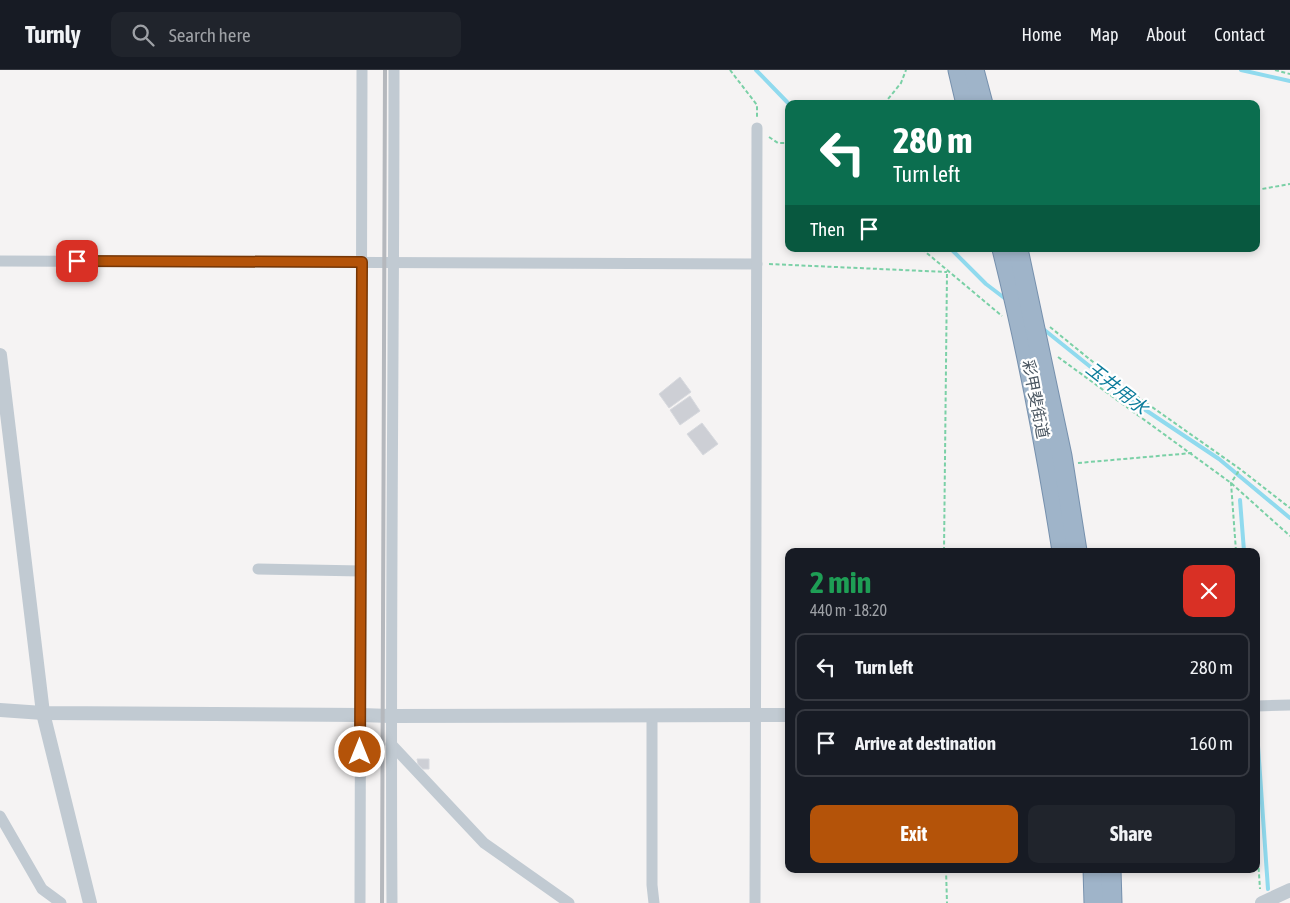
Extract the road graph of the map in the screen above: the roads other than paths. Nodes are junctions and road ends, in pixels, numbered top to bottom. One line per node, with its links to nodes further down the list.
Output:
1 (362, 70): 11 (street)
2 (394, 70): 12 (street)
3 (958, 70): 5 (highway)
4 (974, 70): 6 (highway)
5 (965, 100)
6 (982, 100)
7 (758, 128): 13 (street)
8 (1003, 252): 14 (highway, 彩甲斐街道)
9 (1018, 252): 14 (highway, 彩甲斐街道)
10 (0, 261): 11 (street)
11 (362, 262): 12 (street); 19 (street)
12 (394, 263): 13 (street); 27 (street)
13 (757, 264): 26 (street)
14 (1030, 330): 16 (highway, 彩甲斐街道); 17 (highway, 彩甲斐街道)
15 (0, 355): 23 (street)
16 (1062, 548)
17 (1077, 548)
18 (258, 569): 19 (street)
19 (361, 571): 24 (street)
20 (1290, 705): 21 (street)
21 (1260, 706)
22 (0, 710): 23 (street)
23 (43, 713): 24 (street); 36 (street)
24 (361, 715): 27 (street); 37 (street)
25 (652, 715): 26 (street); 27 (street); 40 (street)
26 (755, 715): 28 (street); 41 (street)
27 (390, 716): 29 (street)
28 (785, 716)
29 (391, 744): 38 (street); 39 (street)
30 (0, 816): 35 (street)
31 (1093, 873): 42 (highway)
32 (1111, 873): 43 (highway)
33 (1290, 890): 34 (street)
34 (1262, 898)
35 (61, 903)
36 (90, 903)
37 (360, 903)
38 (392, 903)
39 (569, 903)
40 (654, 903)
41 (754, 903)
42 (1094, 903)
43 (1112, 903)

